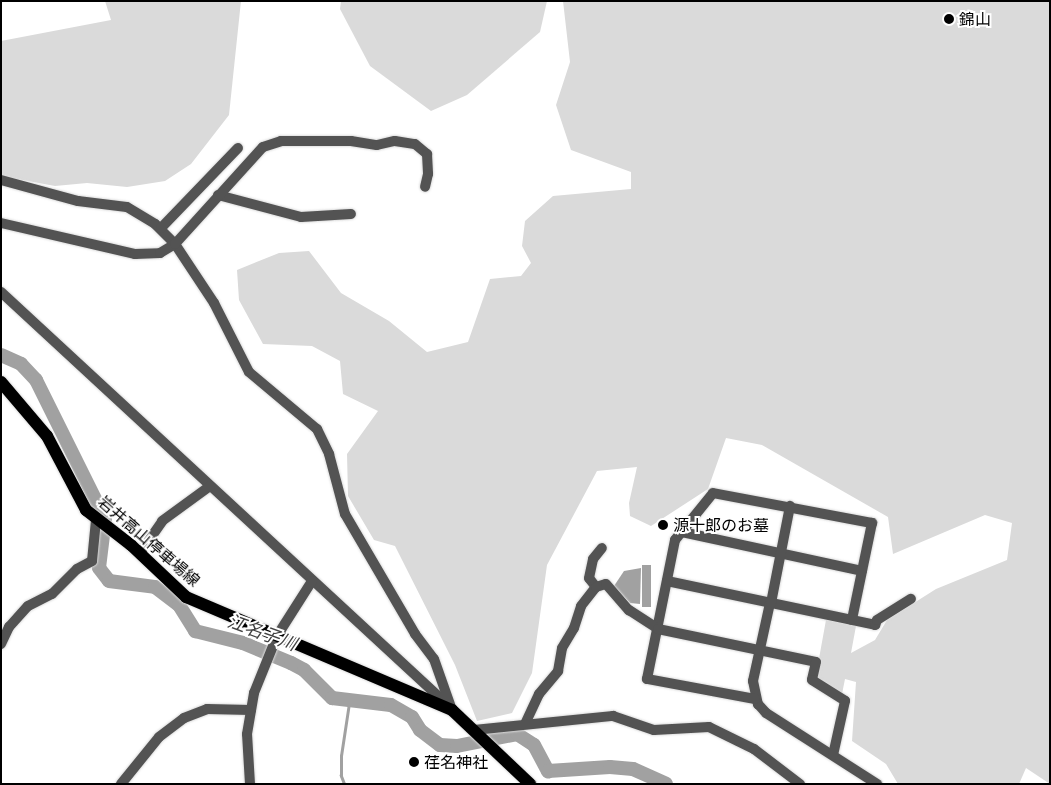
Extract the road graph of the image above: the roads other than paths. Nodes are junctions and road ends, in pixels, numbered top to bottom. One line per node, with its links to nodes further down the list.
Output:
1 (238, 148): 7 (street)
2 (1, 180): 7 (street)
3 (425, 187): 4 (street)
4 (218, 195): 5 (street); 8 (street)
5 (351, 214)
6 (1, 223): 8 (street)
7 (161, 228): 8 (street)
8 (175, 244): 31 (street)
9 (1, 292): 11 (street)
10 (1, 382): 13 (main road, 岩井高山停車場線)
11 (210, 486): 16 (street); 20 (street)
12 (790, 506): 14 (street); 17 (street); 18 (street)
13 (97, 520): 16 (main road, 岩井高山停車場線); 27 (street)
14 (682, 532): 17 (street); 19 (street)
15 (602, 548): 21 (street)
16 (140, 553): 26 (main road, 岩井高山停車場線)
17 (780, 554): 18 (street); 23 (street)
18 (862, 571): 24 (street)
19 (667, 580): 23 (street); 25 (street)
20 (312, 581): 26 (street); 31 (street)
21 (596, 587): 25 (street); 32 (street)
22 (911, 599): 24 (street)
23 (770, 603): 24 (street); 28 (street)
24 (852, 620)
25 (658, 629): 28 (street); 29 (street)
26 (278, 636): 30 (street); 31 (main road, 岩井高山停車場線)
27 (1, 644)
28 (759, 650): 29 (street); 34 (street)
29 (755, 699): 34 (street)
30 (251, 710): 35 (street); 36 (street)
31 (452, 710): 33 (main road, 岩井高山停車場線)
32 (525, 724): 33 (street); 38 (street)
33 (475, 732): 37 (main road, 岩井高山停車場線)
34 (834, 754): 39 (street)
35 (122, 784)
36 (250, 784)
37 (530, 784)
38 (800, 784)
39 (877, 784)

